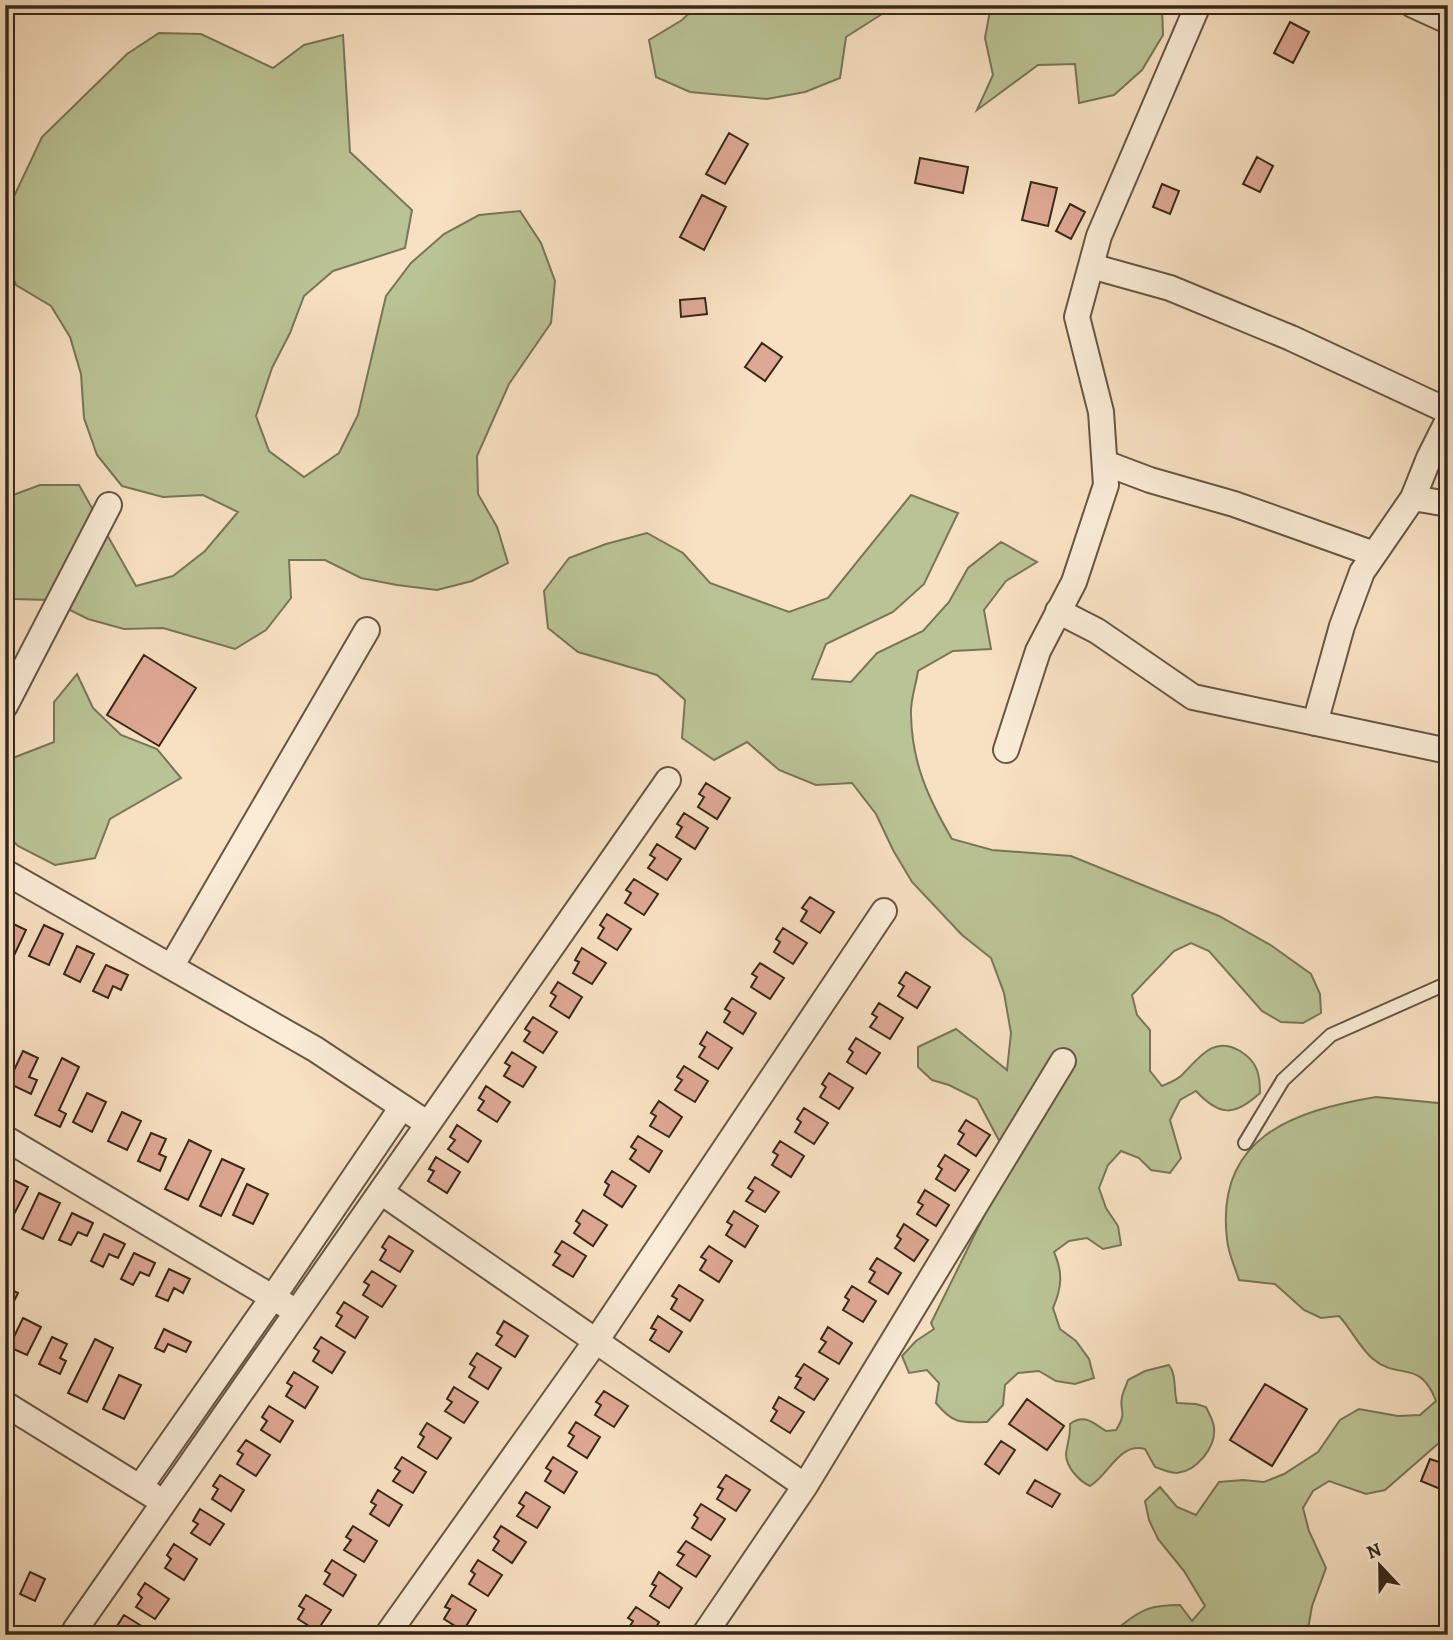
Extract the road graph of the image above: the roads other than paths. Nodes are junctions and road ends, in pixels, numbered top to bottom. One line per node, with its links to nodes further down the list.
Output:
1 (1198, 5): 4 (street)
2 (1413, 5): 3 (street)
3 (1448, 20)
4 (1091, 267): 5 (street); 7 (street)
5 (1448, 411)
6 (1448, 420): 8 (street)
7 (1105, 463): 11 (street); 12 (street)
8 (1413, 498): 9 (street); 11 (street)
9 (1448, 504)
10 (109, 505): 14 (street)
11 (1374, 554): 15 (street)
12 (1059, 611): 15 (street); 16 (street)
13 (367, 630): 21 (street)
14 (5, 706)
15 (1315, 723): 17 (street)
16 (1006, 750)
17 (1448, 751)
18 (668, 780): 25 (street)
19 (5, 872): 21 (street)
20 (884, 911): 31 (street)
21 (171, 967): 24 (street)
22 (1448, 983): 27 (lane)
23 (1063, 1061): 33 (street)
24 (402, 1107): 25 (street); 29 (street)
25 (428, 1124): 28 (street)
26 (5, 1138): 29 (street)
27 (1245, 1143)
28 (380, 1192): 30 (street); 31 (street)
29 (273, 1297): 30 (street); 34 (street)
30 (297, 1312): 35 (street)
31 (596, 1341): 33 (street); 37 (street)
32 (5, 1404): 34 (street)
33 (805, 1486): 38 (street)
34 (140, 1487): 35 (street)
35 (164, 1502): 36 (street)
36 (75, 1630)
37 (387, 1635)
38 (704, 1635)

